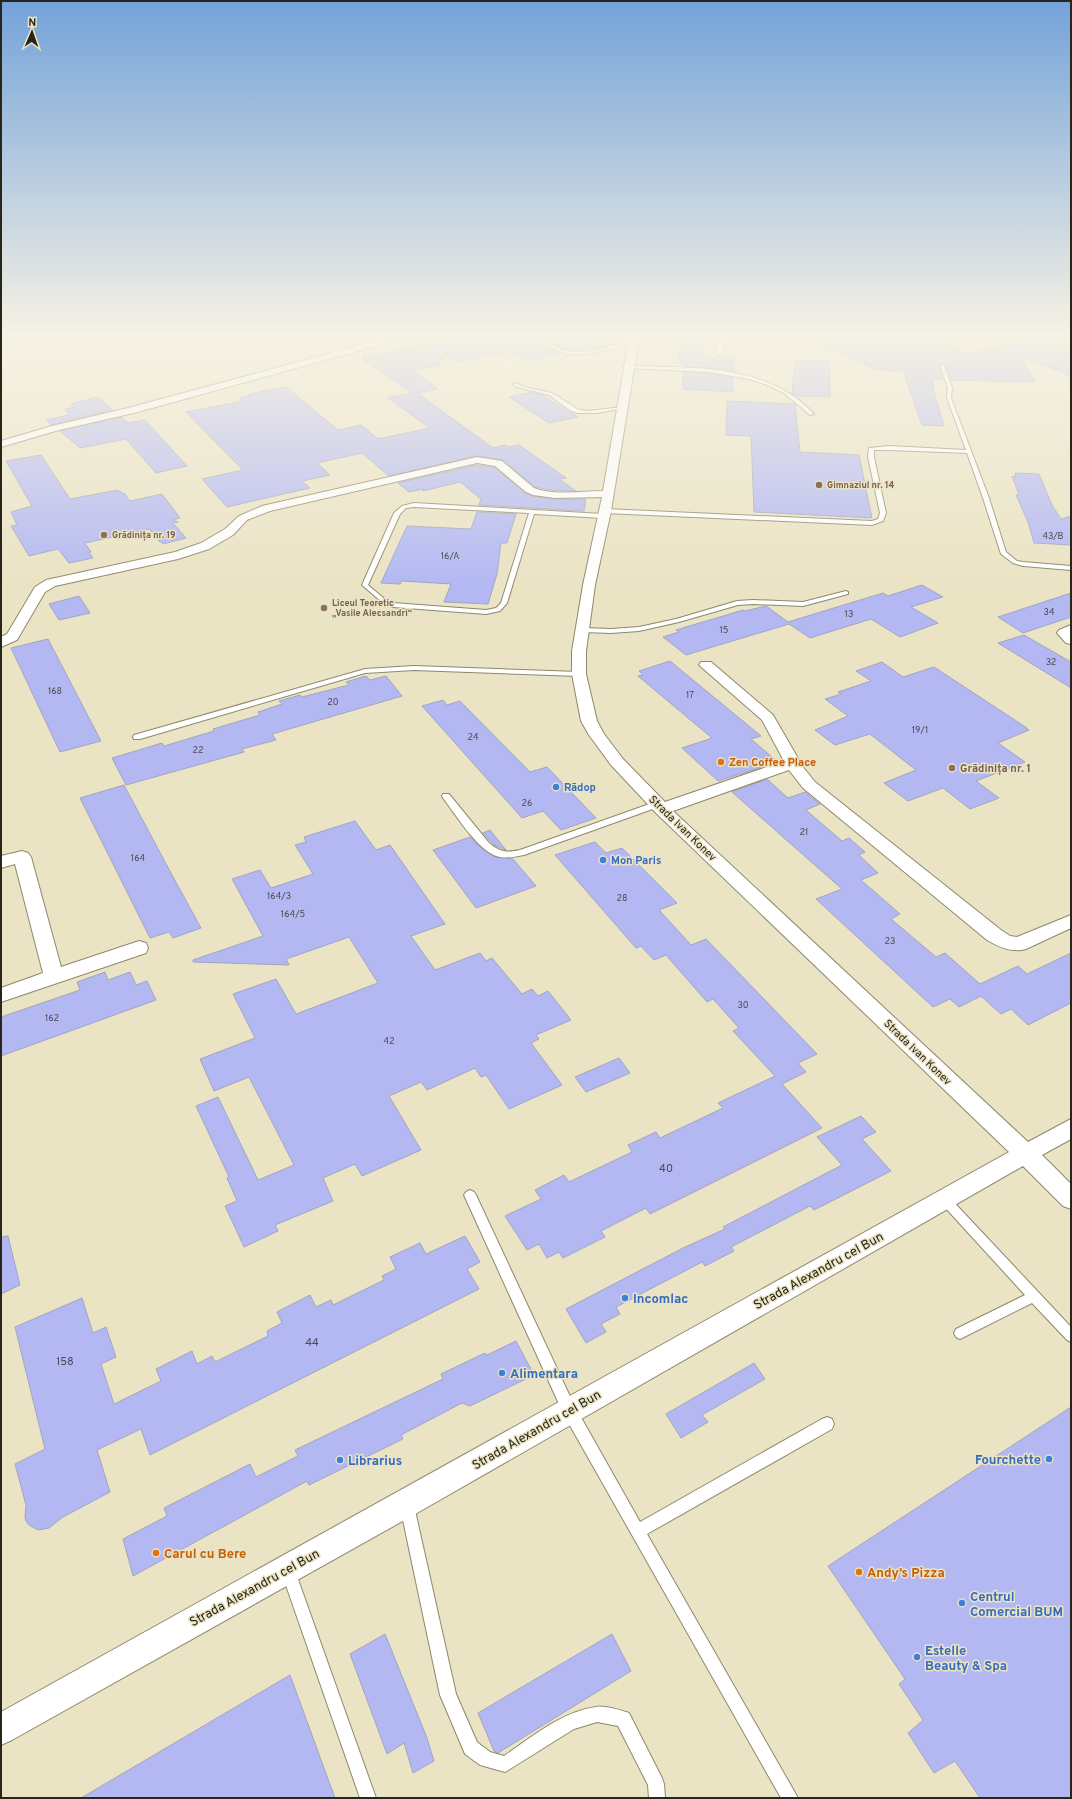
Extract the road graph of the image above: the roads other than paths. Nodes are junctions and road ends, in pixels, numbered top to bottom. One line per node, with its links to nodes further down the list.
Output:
1 (95, 419): 4 (street)
2 (620, 419): 6 (street, Strada Ivan Konev)
3 (957, 419): 5 (lane)
4 (1, 444)
5 (969, 452): 8 (lane); 9 (lane)
6 (607, 494): 8 (street, Strada Ivan Konev); 14 (street)
7 (532, 512): 7 (lane); 8 (lane)
8 (604, 513): 12 (street, Strada Ivan Konev)
9 (1071, 568)
10 (846, 593): 12 (lane)
11 (1071, 629): 13 (street)
12 (583, 630): 16 (street, Strada Ivan Konev)
13 (1071, 640)
14 (1, 643)
15 (706, 666): 18 (street)
16 (579, 674): 17 (lane); 20 (street, Strada Ivan Konev)
17 (137, 737)
18 (794, 763): 20 (street); 22 (street)
19 (446, 796): 20 (lane)
20 (660, 807): 27 (street, Strada Ivan Konev)
21 (1, 862): 24 (street)
22 (1071, 921)
23 (139, 948): 24 (street)
24 (54, 977): 25 (street)
25 (1, 994)
26 (1071, 1128): 27 (street, Strada Alexandru cel Bun)
27 (1025, 1153): 29 (street, Strada Alexandru cel Bun); 30 (street, Strada Ivan Konev)
28 (470, 1195): 34 (lane)
29 (944, 1199): 31 (lane); 34 (street, Strada Alexandru cel Bun)
30 (1071, 1199)
31 (1034, 1296): 32 (lane); 33 (lane)
32 (960, 1333)
33 (1071, 1336)
34 (569, 1410): 36 (street, Strada Alexandru cel Bun); 37 (lane)
35 (827, 1424): 37 (lane)
36 (406, 1503): 38 (street, Strada Alexandru cel Bun); 41 (lane)
37 (638, 1531): 42 (lane)
38 (287, 1568): 39 (street, Strada Alexandru cel Bun); 40 (lane)
39 (1, 1729)
40 (368, 1798)
41 (656, 1798)
42 (790, 1798)

